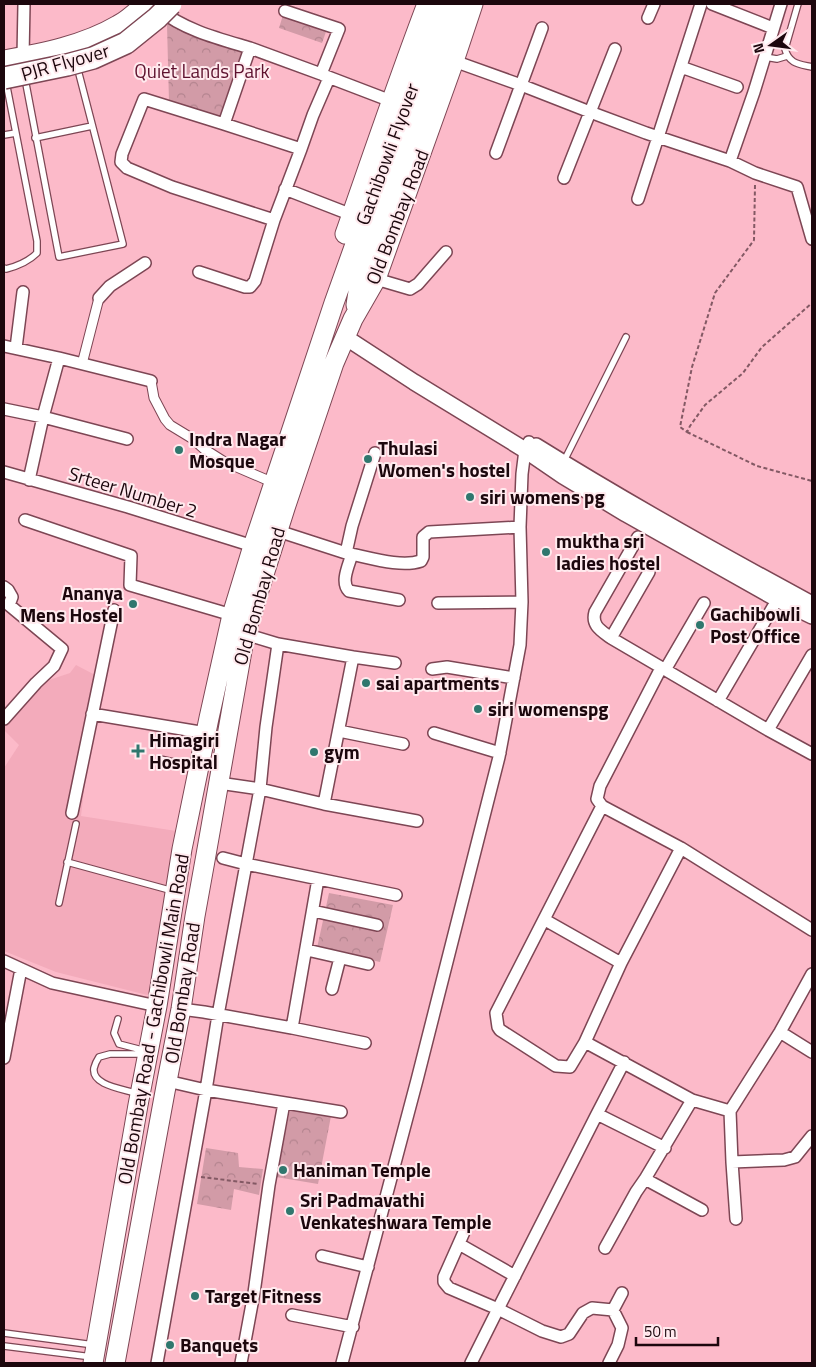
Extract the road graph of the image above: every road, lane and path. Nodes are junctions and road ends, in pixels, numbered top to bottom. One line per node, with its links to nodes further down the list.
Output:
1 (24, 4): 19 (street)
2 (145, 4): 19 (main road)
3 (427, 4): 32 (main road, Old Bombay Road)
4 (441, 4): 54 (main road, Gachibowli Flyover)
5 (460, 4): 54 (main road, Gachibowli Flyover)
6 (473, 4): 23 (main road, Old Bombay Road)
7 (654, 4): 14 (street)
8 (702, 4): 24 (street)
9 (712, 4): 16 (street)
10 (781, 4): 16 (street)
11 (798, 4): 21 (lane)
12 (166, 6): 17 (street); 26 (main road); 28 (highway, PJR Flyover, bridge)
13 (285, 11): 27 (street)
14 (648, 18)
15 (542, 28): 30 (street)
16 (773, 28): 20 (street)
17 (250, 48): 27 (street); 34 (street)
18 (615, 49): 33 (street)
19 (23, 56): 22 (main road)
20 (764, 56): 21 (lane); 42 (street)
21 (787, 56): 25 (lane)
22 (4, 60)
23 (454, 61): 30 (street); 54 (main road, Old Bombay Road)
24 (681, 67): 31 (street); 38 (street)
25 (812, 67)
26 (78, 70): 29 (main road); 35 (lane)
27 (325, 76): 32 (street); 40 (street)
28 (4, 80): 29 (main road); 36 (lane)
29 (26, 84): 39 (lane)
30 (521, 85): 33 (street); 41 (street)
31 (737, 87)
32 (391, 102): 47 (main road, Old Bombay Road)
33 (590, 112): 38 (street); 44 (street)
34 (224, 124): 40 (street); 48 (street)
35 (92, 126): 39 (lane); 39 (lane)
36 (16, 133): 37 (lane); 52 (lane)
37 (4, 135)
38 (658, 137): 42 (street); 46 (street)
39 (35, 138)
40 (301, 150): 45 (street)
41 (496, 152)
42 (730, 161): 43 (street)
43 (755, 173): 49 (street); 68 (path)
44 (564, 178)
45 (285, 189): 47 (street); 48 (street)
46 (638, 199)
47 (352, 215): 57 (main road, Old Bombay Road)
48 (274, 220): 53 (street)
49 (812, 239)
50 (446, 252): 54 (street)
51 (145, 263): 56 (street)
52 (4, 268)
53 (199, 272)
54 (360, 277): 57 (main road, Gachibowli Flyover); 59 (main road, Gachibowli Flyover)
55 (23, 292): 62 (street)
56 (99, 298): 64 (street)
57 (334, 303): 76 (main road, Old Bombay Road - Gachibowli Main Road)
58 (812, 303): 68 (path)
59 (353, 333): 70 (street); 79 (main road, Old Bombay Road)
60 (626, 337): 72 (lane)
61 (4, 346): 62 (street)
62 (16, 348): 63 (street)
63 (59, 358): 64 (street); 67 (street)
64 (82, 364): 65 (street)
65 (150, 381): 76 (street)
66 (4, 408): 67 (street)
67 (44, 417): 69 (street); 74 (street)
68 (687, 432): 75 (path)
69 (127, 438)
70 (527, 446): 72 (street); 78 (street); 94 (street)
71 (374, 453): 82 (street)
72 (563, 463): 89 (street)
73 (4, 472): 74 (street, Srteer Number 2)
74 (30, 480): 81 (street, Srteer Number 2)
75 (812, 481)
76 (274, 483): 81 (main road, Old Bombay Road - Gachibowli Main Road)
77 (25, 520): 93 (street)
78 (520, 527): 82 (street); 86 (street)
79 (278, 531): 82 (street); 95 (main road, Old Bombay Road)
80 (638, 537): 96 (street)
81 (252, 546): 93 (main road, Old Bombay Road - Gachibowli Main Road)
82 (349, 554): 85 (street)
83 (649, 572): 96 (street)
84 (4, 587): 91 (street)
85 (400, 600)
86 (522, 602): 88 (street); 103 (street)
87 (704, 603): 102 (street)
88 (438, 604)
89 (812, 604)
90 (773, 607): 104 (street)
91 (6, 608): 106 (street)
92 (114, 610): 105 (street)
93 (232, 615): 109 (main road, Old Bombay Road - Gachibowli Main Road)
94 (812, 616)
95 (245, 634): 97 (street); 116 (main road, Old Bombay Road)
96 (611, 638): 102 (street)
97 (278, 644): 99 (street); 117 (street)
98 (812, 655): 107 (street)
99 (352, 657): 100 (street); 108 (street)
100 (395, 663)
101 (432, 669): 103 (street)
102 (663, 669): 104 (street); 119 (street)
103 (514, 678): 112 (street)
104 (718, 701): 107 (street)
105 (92, 714): 109 (street); 120 (street)
106 (4, 720)
107 (768, 730): 113 (street)
108 (339, 731): 111 (street); 118 (street)
109 (206, 733): 115 (main road, Old Bombay Road - Gachibowli Main Road)
110 (434, 733): 112 (street)
111 (403, 744)
112 (500, 753): 175 (street)
113 (812, 754)
114 (160, 759): 115 (lane)
115 (199, 768): 128 (main road, Old Bombay Road - Gachibowli Main Road)
116 (219, 783): 117 (street); 124 (main road, Old Bombay Road)
117 (260, 790): 118 (street); 126 (street)
118 (324, 804): 121 (street)
119 (602, 806): 123 (street); 132 (street)
120 (72, 813)
121 (417, 821)
122 (76, 824): 125 (lane)
123 (681, 848): 134 (street); 138 (street)
124 (215, 856): 126 (street); 144 (main road, Old Bombay Road)
125 (68, 862): 128 (lane); 130 (lane)
126 (246, 864): 127 (street); 145 (street)
127 (318, 879): 129 (street); 131 (street)
128 (176, 892): 143 (main road, Old Bombay Road - Gachibowli Main Road)
129 (396, 895)
130 (59, 904)
131 (313, 912): 133 (street); 135 (street)
132 (545, 920): 138 (street); 149 (street)
133 (377, 925)
134 (812, 930)
135 (307, 950): 136 (street); 147 (street)
136 (340, 958): 139 (street); 142 (street)
137 (4, 961): 140 (street)
138 (621, 963): 149 (street)
139 (368, 964)
140 (21, 969): 143 (street); 153 (street)
141 (812, 974): 148 (street)
142 (332, 989)
143 (157, 1006): 152 (main road, Old Bombay Road - Gachibowli Main Road)
144 (182, 1009): 145 (street); 155 (main road, Old Bombay Road)
145 (218, 1015): 147 (street); 156 (street)
146 (118, 1019): 152 (lane)
147 (292, 1028): 150 (street)
148 (780, 1032): 151 (street); 160 (street)
149 (586, 1042): 154 (street)
150 (365, 1043)
151 (812, 1052)
152 (148, 1053): 157 (main road, Old Bombay Road - Gachibowli Main Road); 157 (lane)
153 (4, 1058)
154 (624, 1062): 158 (street); 162 (street)
155 (167, 1081): 156 (street); 185 (main road, Old Bombay Road)
156 (206, 1090): 159 (street); 166 (street)
157 (140, 1095): 184 (main road, Old Bombay Road - Gachibowli Main Road)
158 (692, 1100): 160 (street); 164 (street)
159 (284, 1103): 161 (street); 168 (street)
160 (730, 1111): 165 (street)
161 (341, 1112)
162 (598, 1114): 164 (street); 176 (street)
163 (812, 1136): 165 (street)
164 (665, 1148): 167 (street)
165 (732, 1162): 170 (street)
166 (191, 1175): 168 (path); 186 (street)
167 (646, 1179): 169 (street); 173 (street)
168 (269, 1185): 187 (street)
169 (702, 1210)
170 (736, 1219)
171 (464, 1232): 172 (street)
172 (459, 1244): 176 (street); 178 (street)
173 (605, 1248)
174 (322, 1256): 175 (street)
175 (368, 1267): 181 (street)
176 (515, 1276): 178 (street)
177 (622, 1293): 179 (street)
178 (498, 1309): 179 (street); 189 (street)
179 (613, 1310): 190 (street)
180 (292, 1315): 181 (street)
181 (352, 1326): 188 (street)
182 (4, 1333): 184 (lane)
183 (4, 1346): 184 (lane)
184 (94, 1355)
185 (115, 1363)
186 (157, 1363)
187 (241, 1363)
188 (342, 1363)
189 (471, 1363)
190 (609, 1363)

